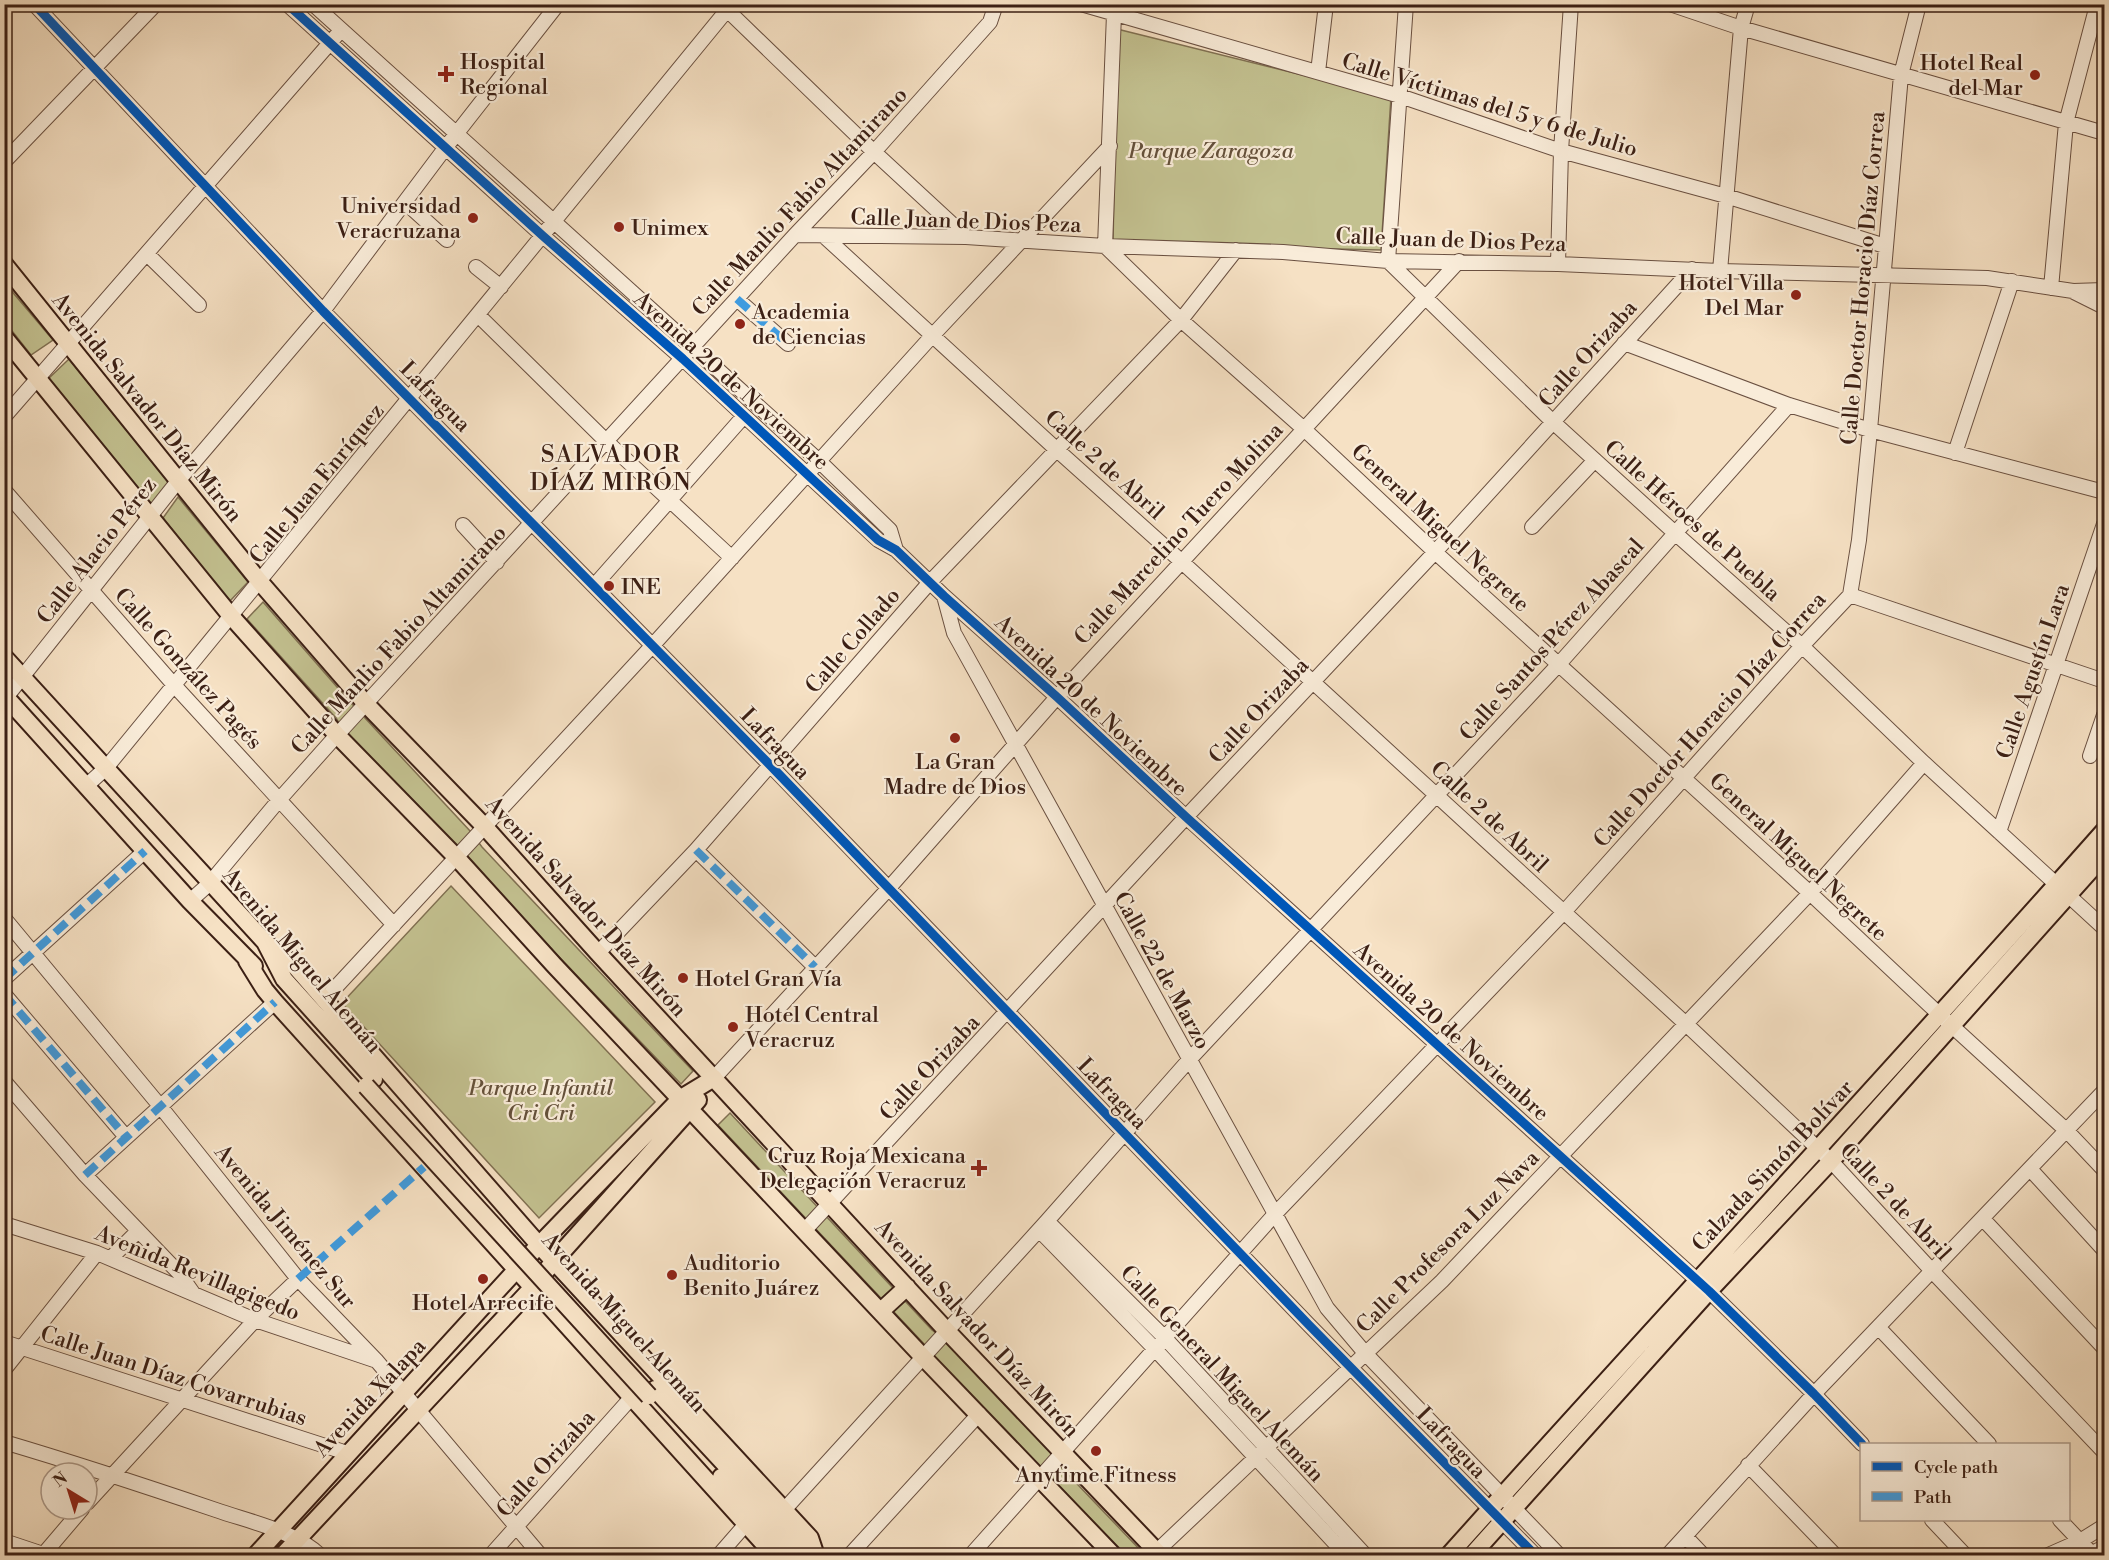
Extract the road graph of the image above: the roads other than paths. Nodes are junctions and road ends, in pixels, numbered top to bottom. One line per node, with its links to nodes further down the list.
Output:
1 (34, 4): 21 (street, Lafragua)
2 (156, 4): 21 (street)
3 (287, 4): 20 (street, Avenida 20 de Noviembre)
4 (313, 4): 19 (street, Avenida 20 de Noviembre)
5 (558, 4): 26 (street, Calle Alacio Pérez)
6 (996, 4): 30 (street, Calle Manlio Fabio Altamirano)
7 (1081, 4): 17 (street, Calle Víctimas del 5 y 6 de Julio)
8 (1326, 4): 22 (street)
9 (1406, 4): 24 (street)
10 (1571, 4): 31 (street)
11 (1670, 4): 18 (street)
12 (1748, 4): 18 (street)
13 (1919, 4): 23 (street, Calle Doctor Horacio Díaz Correa)
14 (2095, 5): 16 (main road); 25 (street)
15 (727, 6): 30 (street); 36 (street, Calle Juan Enríquez)
16 (2104, 6)
17 (1115, 9): 22 (street, Calle Víctimas del 5 y 6 de Julio); 28 (street)
18 (1741, 28): 23 (street); 34 (street)
19 (342, 30): 20 (street); 26 (street, Avenida 20 de Noviembre)
20 (330, 43): 29 (street, Avenida 20 de Noviembre); 33 (street)
21 (95, 69): 32 (street); 33 (street, Lafragua)
22 (1318, 72): 24 (street, Calle Víctimas del 5 y 6 de Julio)
23 (1900, 75): 25 (street); 44 (street, Calle Doctor Horacio Díaz Correa)
24 (1400, 96): 31 (street, Calle Víctimas del 5 y 6 de Julio); 47 (street)
25 (2066, 123): 27 (street); 57 (street)
26 (457, 134): 29 (street, Calle Alacio Pérez); 36 (street, Avenida 20 de Noviembre)
27 (2104, 134)
28 (1110, 146): 42 (street); 43 (street)
29 (446, 147): 35 (street, Calle Alacio Pérez); 38 (street, Avenida 20 de Noviembre)
30 (874, 152): 37 (street, Calle Manlio Fabio Altamirano); 40 (street)
31 (1561, 152): 34 (street, Calle Víctimas del 5 y 6 de Julio); 50 (street)
32 (4, 162)
33 (206, 186): 46 (street); 64 (street, Lafragua)
34 (1726, 196): 44 (street, Calle Víctimas del 5 y 6 de Julio); 53 (street)
35 (405, 202): 41 (street); 64 (street, Calle Alacio Pérez)
36 (554, 223): 38 (street, Calle Juan Enríquez); 72 (street, Avenida 20 de Noviembre)
37 (795, 234): 39 (street, Calle Juan de Dios Peza); 61 (street, Calle Manlio Fabio Altamirano)
38 (543, 236): 56 (street, Calle Juan Enríquez); 73 (street, Avenida 20 de Noviembre)
39 (824, 236): 40 (street, Calle Juan de Dios Peza); 67 (street, Calle 2 de Abril)
40 (966, 237): 42 (street, Calle Juan de Dios Peza)
41 (447, 240)
42 (1022, 240): 43 (street, Calle Juan de Dios Peza); 67 (street)
43 (1105, 246): 45 (street, Calle Juan de Dios Peza); 66 (street, General Miguel Negrete)
44 (1885, 246): 54 (street, Calle Doctor Horacio Díaz Correa)
45 (1236, 250): 47 (street, Calle Juan de Dios Peza); 66 (street, Calle Collado)
46 (147, 254): 62 (street); 69 (street)
47 (1388, 261): 48 (street, Calle Juan de Dios Peza); 60 (street, Calle Héroes de Puebla)
48 (1459, 261): 50 (street, Calle Juan de Dios Peza); 60 (street, Calle Marcelino Tuero Molina)
49 (4, 264): 69 (main road, Avenida Salvador Díaz Mirón)
50 (1558, 264): 52 (street, Calle Juan de Dios Peza)
51 (476, 267): 56 (street)
52 (1692, 269): 53 (street, Calle Juan de Dios Peza); 70 (street, Calle Orizaba)
53 (1720, 271): 54 (street, Calle Juan de Dios Peza)
54 (1883, 274): 55 (street, Calle Juan de Dios Peza); 81 (street, Calle Doctor Horacio Díaz Correa)
55 (2012, 281): 57 (street, Calle Juan de Dios Peza); 84 (street)
56 (501, 287): 65 (street, Calle Juan Enríquez)
57 (2051, 288): 59 (street, Calle Juan de Dios Peza)
58 (2104, 290): 59 (street, Calle Juan de Dios Peza)
59 (2073, 291): 63 (street)
60 (1424, 297): 79 (street, Calle Héroes de Puebla); 80 (street, Calle Marcelino Tuero Molina)
61 (737, 299): 71 (street); 72 (street, Calle Manlio Fabio Altamirano)
62 (199, 305)
63 (2104, 307)
64 (323, 311): 75 (street, Lafragua); 88 (street, Calle Alacio Pérez)
65 (478, 315): 75 (street, Calle Juan Enríquez); 82 (street)
66 (1181, 320): 80 (street, General Miguel Negrete); 83 (street, Calle Collado)
67 (932, 336): 83 (street, Calle 2 de Abril); 86 (street)
68 (4, 337): 74 (main road)
69 (69, 343): 74 (street); 88 (main road, Avenida Salvador Díaz Mirón)
70 (1624, 343): 76 (street); 79 (street, Calle Orizaba)
71 (788, 344)
72 (694, 347): 73 (street, Calle Manlio Fabio Altamirano); 86 (street, Avenida 20 de Noviembre)
73 (683, 359): 77 (street, Avenida 20 de Noviembre); 82 (street, Calle Manlio Fabio Altamirano)
74 (38, 379): 78 (street); 92 (main road)
75 (411, 398): 93 (street, Lafragua); 103 (street, Calle Juan Enríquez)
76 (1789, 405): 81 (street); 97 (street, Calle Santos Pérez Abascal)
77 (744, 416): 87 (street, Avenida 20 de Noviembre); 91 (street)
78 (4, 417)
79 (1553, 422): 85 (street, Calle Héroes de Puebla); 99 (street, Calle Orizaba)
80 (1305, 430): 99 (street, General Miguel Negrete); 102 (street, Calle Marcelino Tuero Molina)
81 (1870, 430): 84 (street); 108 (street, Calle Doctor Horacio Díaz Correa)
82 (607, 442): 91 (street); 93 (street, Calle Manlio Fabio Altamirano)
83 (1056, 449): 102 (street, Calle 2 de Abril); 104 (street, Calle Collado)
84 (1955, 453): 90 (street)
85 (1595, 460): 96 (street); 97 (street, Calle Héroes de Puebla)
86 (819, 461): 87 (street); 98 (street, Avenida 20 de Noviembre)
87 (807, 474): 98 (street, Avenida 20 de Noviembre); 100 (street)
88 (178, 481): 92 (street, Calle Alacio Pérez); 103 (main road, Avenida Salvador Díaz Mirón)
89 (4, 490): 106 (street, Calle González Pagés)
90 (2104, 492)
91 (669, 500): 100 (street); 105 (street)
92 (149, 516): 106 (street, Calle Alacio Pérez); 109 (main road)
93 (534, 522): 101 (street, Calle Manlio Fabio Altamirano); 105 (street, Lafragua)
94 (2104, 524): 114 (street, Calle Agustín Lara)
95 (463, 525): 101 (street)
96 (1532, 527)
97 (1675, 533): 111 (street, Calle Héroes de Puebla); 113 (street, Calle Santos Pérez Abascal)
98 (896, 550): 104 (street, Avenida 20 de Noviembre)
99 (1435, 552): 113 (street, General Miguel Negrete); 117 (street, Calle Orizaba)
100 (732, 558): 110 (street)
101 (497, 562): 121 (street, Calle Manlio Fabio Altamirano)
102 (1182, 562): 117 (street, Calle 2 de Abril); 119 (street, Calle Marcelino Tuero Molina)
103 (260, 582): 109 (street, Calle Juan Enríquez); 121 (main road, Avenida Salvador Díaz Mirón)
104 (930, 582): 107 (street, Avenida 20 de Noviembre); 127 (street, Calle Collado)
105 (594, 586): 110 (street, Lafragua)
106 (92, 590): 115 (street, Calle Alacio Pérez); 118 (street, Calle González Pagés)
107 (944, 596): 119 (street, Avenida 20 de Noviembre); 124 (street, Calle 22 de Marzo)
108 (1850, 596): 111 (street, Calle Doctor Horacio Díaz Correa); 114 (street)
109 (231, 616): 118 (street, Calle Juan Enríquez); 123 (main road)
110 (653, 645): 127 (street, Lafragua); 134 (street)
111 (1802, 646): 126 (street, Calle Héroes de Puebla); 129 (street, Calle Doctor Horacio Díaz Correa)
112 (4, 657): 115 (main road, Avenida Miguel Alemán)
113 (1559, 664): 129 (street, General Miguel Negrete); 131 (street, Calle Santos Pérez Abascal)
114 (2055, 666): 116 (street); 136 (street, Calle Agustín Lara)
115 (22, 677): 120 (street, Calle Alacio Pérez); 128 (main road, Avenida Miguel Alemán)
116 (2104, 681)
117 (1312, 682): 131 (street, Calle 2 de Abril); 133 (street, Calle Orizaba)
118 (174, 686): 128 (street, Calle Juan Enríquez); 132 (street, Calle González Pagés)
119 (1057, 697): 124 (street, Calle Marcelino Tuero Molina); 133 (street, Avenida 20 de Noviembre)
120 (5, 698): 130 (main road, Avenida Miguel Alemán)
121 (366, 704): 123 (street, Calle Manlio Fabio Altamirano); 134 (main road, Avenida Salvador Díaz Mirón)
122 (2104, 715): 125 (street)
123 (337, 735): 132 (street, Calle Manlio Fabio Altamirano); 140 (main road)
124 (1015, 746): 142 (street, Calle Marcelino Tuero Molina); 146 (street, Calle 22 de Marzo)
125 (2090, 756)
126 (1924, 763): 136 (street, Calle Héroes de Puebla); 144 (street, Calle Profesora Luz Nava)
127 (771, 765): 137 (street, Calle Collado); 142 (street, Lafragua)
128 (106, 768): 130 (street, Calle Juan Enríquez); 141 (main road, Avenida Miguel Alemán)
129 (1684, 779): 144 (street, General Miguel Negrete); 147 (street, Calle Doctor Horacio Díaz Correa)
130 (86, 786): 138 (main road, Avenida Miguel Alemán)
131 (1436, 795): 147 (street, Calle 2 de Abril); 151 (street, Calle Santos Pérez Abascal)
132 (279, 800): 141 (street, Calle Manlio Fabio Altamirano); 149 (street, Calle González Pagés)
133 (1186, 817): 146 (street, Calle Orizaba); 151 (street, Avenida 20 de Noviembre)
134 (485, 827): 140 (street); 154 (main road, Avenida Salvador Díaz Mirón)
135 (2104, 831): 143 (main road, Calzada Simón Bolívar)
136 (1999, 832): 143 (street, Calle Héroes de Puebla)
137 (696, 850): 154 (street, Calle Collado); 156 (street)
138 (145, 851): 145 (main road, Avenida Miguel Alemán); 153 (street)
139 (2104, 855): 143 (main road, Calzada Simón Bolívar)
140 (457, 858): 149 (street); 170 (main road)
141 (209, 884): 145 (street, Calle Manlio Fabio Altamirano); 152 (main road, Avenida Miguel Alemán)
142 (889, 888): 156 (street, Calle Marcelino Tuero Molina); 161 (street, Lafragua)
143 (2062, 890): 150 (street, Calle Héroes de Puebla); 162 (main road, Calzada Simón Bolívar)
144 (1810, 893): 162 (street, General Miguel Negrete); 163 (street, Calle Profesora Luz Nava)
145 (190, 901): 155 (main road, Avenida Miguel Alemán)
146 (1105, 906): 161 (street, Calle Orizaba); 165 (street, Calle 22 de Marzo)
147 (1564, 912): 163 (street, Calle 2 de Abril); 164 (street, Calle Doctor Horacio Díaz Correa)
148 (4, 918): 153 (street, Avenida Jiménez Sur)
149 (394, 925): 159 (street)
150 (2104, 928)
151 (1310, 929): 164 (street, Avenida 20 de Noviembre); 165 (street, Calle Santos Pérez Abascal)
152 (265, 942): 159 (main road); 168 (main road, Avenida Miguel Alemán)
153 (34, 952): 157 (street); 171 (street, Avenida Jiménez Sur)
154 (598, 953): 166 (main road, Avenida Salvador Díaz Mirón)
155 (247, 961): 160 (main road); 168 (main road, Avenida Miguel Alemán)
156 (815, 967): 166 (street, Calle Marcelino Tuero Molina)
157 (4, 979)
158 (4, 994): 174 (street)
159 (324, 1000): 182 (main road)
160 (275, 1002): 171 (street); 187 (main road)
161 (1008, 1012): 173 (street, Lafragua); 181 (street, Calle Orizaba)
162 (1947, 1021): 172 (street, General Miguel Negrete); 175 (main road, Calzada Simón Bolívar); 177 (main road, Calzada Simón Bolívar)
163 (1686, 1024): 175 (street, Calle 2 de Abril); 176 (street, Calle Profesora Luz Nava)
164 (1439, 1044): 176 (street, Avenida 20 de Noviembre); 183 (street, Calle Doctor Horacio Díaz Correa)
165 (1189, 1060): 173 (street, Calle Santos Pérez Abascal); 183 (street, Calle 22 de Marzo)
166 (714, 1078): 170 (main road, Calle Marcelino Tuero Molina); 181 (main road, Avenida Salvador Díaz Mirón)
167 (4, 1081): 180 (street)
168 (370, 1082): 222 (main road, Avenida Miguel Alemán)
169 (2104, 1091): 172 (street)
170 (686, 1103): 188 (main road); 190 (main road, Calle Marcelino Tuero Molina); 195 (main road, Calle Marcelino Tuero Molina)
171 (160, 1106): 174 (street); 198 (street, Avenida Jiménez Sur)
172 (2067, 1131): 178 (street); 179 (street, General Miguel Negrete)
173 (1125, 1133): 186 (street, Calle Santos Pérez Abascal); 193 (street, Lafragua)
174 (126, 1137): 180 (street)
175 (1818, 1148): 177 (street, Calle 2 de Abril); 199 (main road, Calzada Simón Bolívar)
176 (1560, 1156): 199 (street, Avenida 20 de Noviembre); 216 (street, Calle Profesora Luz Nava)
177 (1831, 1161): 197 (street, Calle 2 de Abril); 199 (main road, Calzada Simón Bolívar)
178 (2031, 1170): 184 (street); 191 (street)
179 (2104, 1170)
180 (85, 1175): 189 (street)
181 (830, 1204): 188 (street, Calle Orizaba); 201 (main road, Avenida Salvador Díaz Mirón)
182 (505, 1206): 187 (main road); 190 (main road)
183 (1275, 1214): 193 (street, Calle Doctor Horacio Díaz Correa); 204 (street, Calle 22 de Marzo)
184 (1983, 1219): 197 (street); 215 (street)
185 (4, 1224): 192 (street, Avenida Revillagigedo)
186 (1043, 1226): 210 (street, Calle Santos Pérez Abascal); 211 (street, Calle General Miguel Alemán); 214 (street, Calle General Miguel Alemán)
187 (482, 1230): 196 (main road)
188 (805, 1230): 205 (main road)
189 (138, 1231): 194 (street); 202 (street)
190 (539, 1245): 195 (main road); 196 (main road, Calle Marcelino Tuero Molina)
191 (2104, 1250)
192 (98, 1253): 194 (street, Avenida Revillagigedo); 213 (street)
193 (1240, 1253): 207 (street, Lafragua); 211 (street, Calle Doctor Horacio Díaz Correa)
194 (111, 1258): 202 (street, Avenida Revillagigedo)
195 (554, 1261): 200 (main road, Calle Marcelino Tuero Molina); 203 (main road)
196 (517, 1270): 200 (main road); 221 (main road, Avenida Xalapa)
197 (1932, 1271): 209 (street); 233 (street, Calle 2 de Abril)
198 (298, 1279): 206 (street); 218 (street, Avenida Jiménez Sur)
199 (1703, 1285): 223 (street, Avenida 20 de Noviembre); 240 (main road, Calzada Simón Bolívar)
200 (533, 1287): 208 (main road); 226 (main road, Avenida Xalapa)
201 (907, 1287): 205 (main road); 210 (main road, Avenida Salvador Díaz Mirón)
202 (193, 1293): 206 (street, Avenida Revillagigedo)
203 (593, 1304): 208 (main road); 241 (main road)
204 (1327, 1308): 207 (street); 216 (street, Calle 22 de Marzo)
205 (881, 1311): 217 (main road)
206 (255, 1320): 218 (street, Avenida Revillagigedo); 224 (street)
207 (1309, 1325): 219 (street, Lafragua)
208 (569, 1328): 225 (main road)
209 (1879, 1328): 223 (street); 230 (street)
210 (947, 1331): 217 (street, Calle Santos Pérez Abascal); 232 (main road, Avenida Salvador Díaz Mirón)
211 (1164, 1337): 214 (street, Calle Doctor Horacio Díaz Correa); 231 (street, Calle General Miguel Alemán)
212 (4, 1342): 213 (street, Calle Juan Díaz Covarrubias)
213 (23, 1347): 220 (street); 224 (street, Calle Juan Díaz Covarrubias)
214 (1154, 1348): 232 (street, Calle Doctor Horacio Díaz Correa); 235 (street, Calle General Miguel Alemán)
215 (2104, 1348)
216 (1365, 1353): 219 (street, Calle Profesora Luz Nava); 240 (street, Lafragua)
217 (923, 1357): 227 (main road); 241 (street, Calle Santos Pérez Abascal)
218 (376, 1360): 221 (street, Avenida Jiménez Sur)
219 (1351, 1367): 231 (street, Calle Profesora Luz Nava); 242 (street, Lafragua)
220 (4, 1370)
221 (404, 1392): 226 (street, Avenida Jiménez Sur); 234 (main road, Avenida Xalapa)
222 (652, 1393): 264 (main road, Avenida Miguel Alemán); 265 (main road, Avenida Miguel Alemán)
223 (1814, 1394): 229 (street, Avenida 20 de Noviembre); 236 (street)
224 (182, 1398): 234 (street, Calle Juan Díaz Covarrubias); 237 (street)
225 (632, 1398): 246 (main road); 247 (street, Calle Orizaba)
226 (419, 1409): 247 (street, Avenida Jiménez Sur); 251 (main road, Avenida Xalapa)
227 (980, 1414): 238 (main road); 266 (street)
228 (4, 1442): 237 (street)
229 (1861, 1443)
230 (1988, 1443)
231 (1265, 1447): 235 (street, Calle Profesora Luz Nava); 270 (street, Calle General Miguel Alemán)
232 (1064, 1451): 238 (street, Calle Doctor Horacio Díaz Correa); 254 (main road, Avenida Salvador Díaz Mirón)
233 (2104, 1452)
234 (347, 1453): 249 (main road, Avenida Xalapa)
235 (1254, 1458): 254 (street, Calle Profesora Luz Nava); 269 (street, Calle General Miguel Alemán)
236 (1748, 1465): 250 (street); 277 (street)
237 (112, 1475): 239 (street); 249 (street)
238 (1040, 1478): 267 (street, Calle Doctor Horacio Díaz Correa); 268 (main road)
239 (99, 1490)
240 (1508, 1502): 242 (main road, Calzada Simón Bolívar); 274 (street, Lafragua)
241 (784, 1510): 265 (main road)
242 (1496, 1515): 271 (main road, Calzada Simón Bolívar); 272 (main road, Calzada Simón Bolívar); 273 (street, Lafragua)
243 (72, 1521): 256 (street)
244 (1933, 1521): 278 (street)
245 (2061, 1521): 253 (street)
246 (746, 1524): 262 (street); 263 (main road)
247 (516, 1526): 260 (street, Calle Orizaba); 261 (street, Avenida Jiménez Sur)
248 (2104, 1526): 253 (street)
249 (277, 1531): 251 (street); 257 (main road, Avenida Xalapa)
250 (1685, 1536): 275 (street); 276 (street)
251 (297, 1540): 258 (main road, Avenida Xalapa); 259 (street)
252 (4, 1541): 256 (street)
253 (2080, 1541): 255 (street); 279 (street)
254 (1159, 1553)
255 (2094, 1553)
256 (45, 1555)
257 (255, 1556)
258 (282, 1556)
259 (321, 1556)
260 (490, 1556)
261 (541, 1556)
262 (718, 1556)
263 (775, 1556)
264 (789, 1556)
265 (815, 1556)
266 (849, 1556)
267 (970, 1556)
268 (1114, 1556)
269 (1347, 1556)
270 (1366, 1556)
271 (1448, 1556)
272 (1471, 1556)
273 (1536, 1556)
274 (1560, 1556)
275 (1667, 1556)
276 (1704, 1556)
277 (1836, 1556)
278 (1966, 1556)
279 (2046, 1556)

